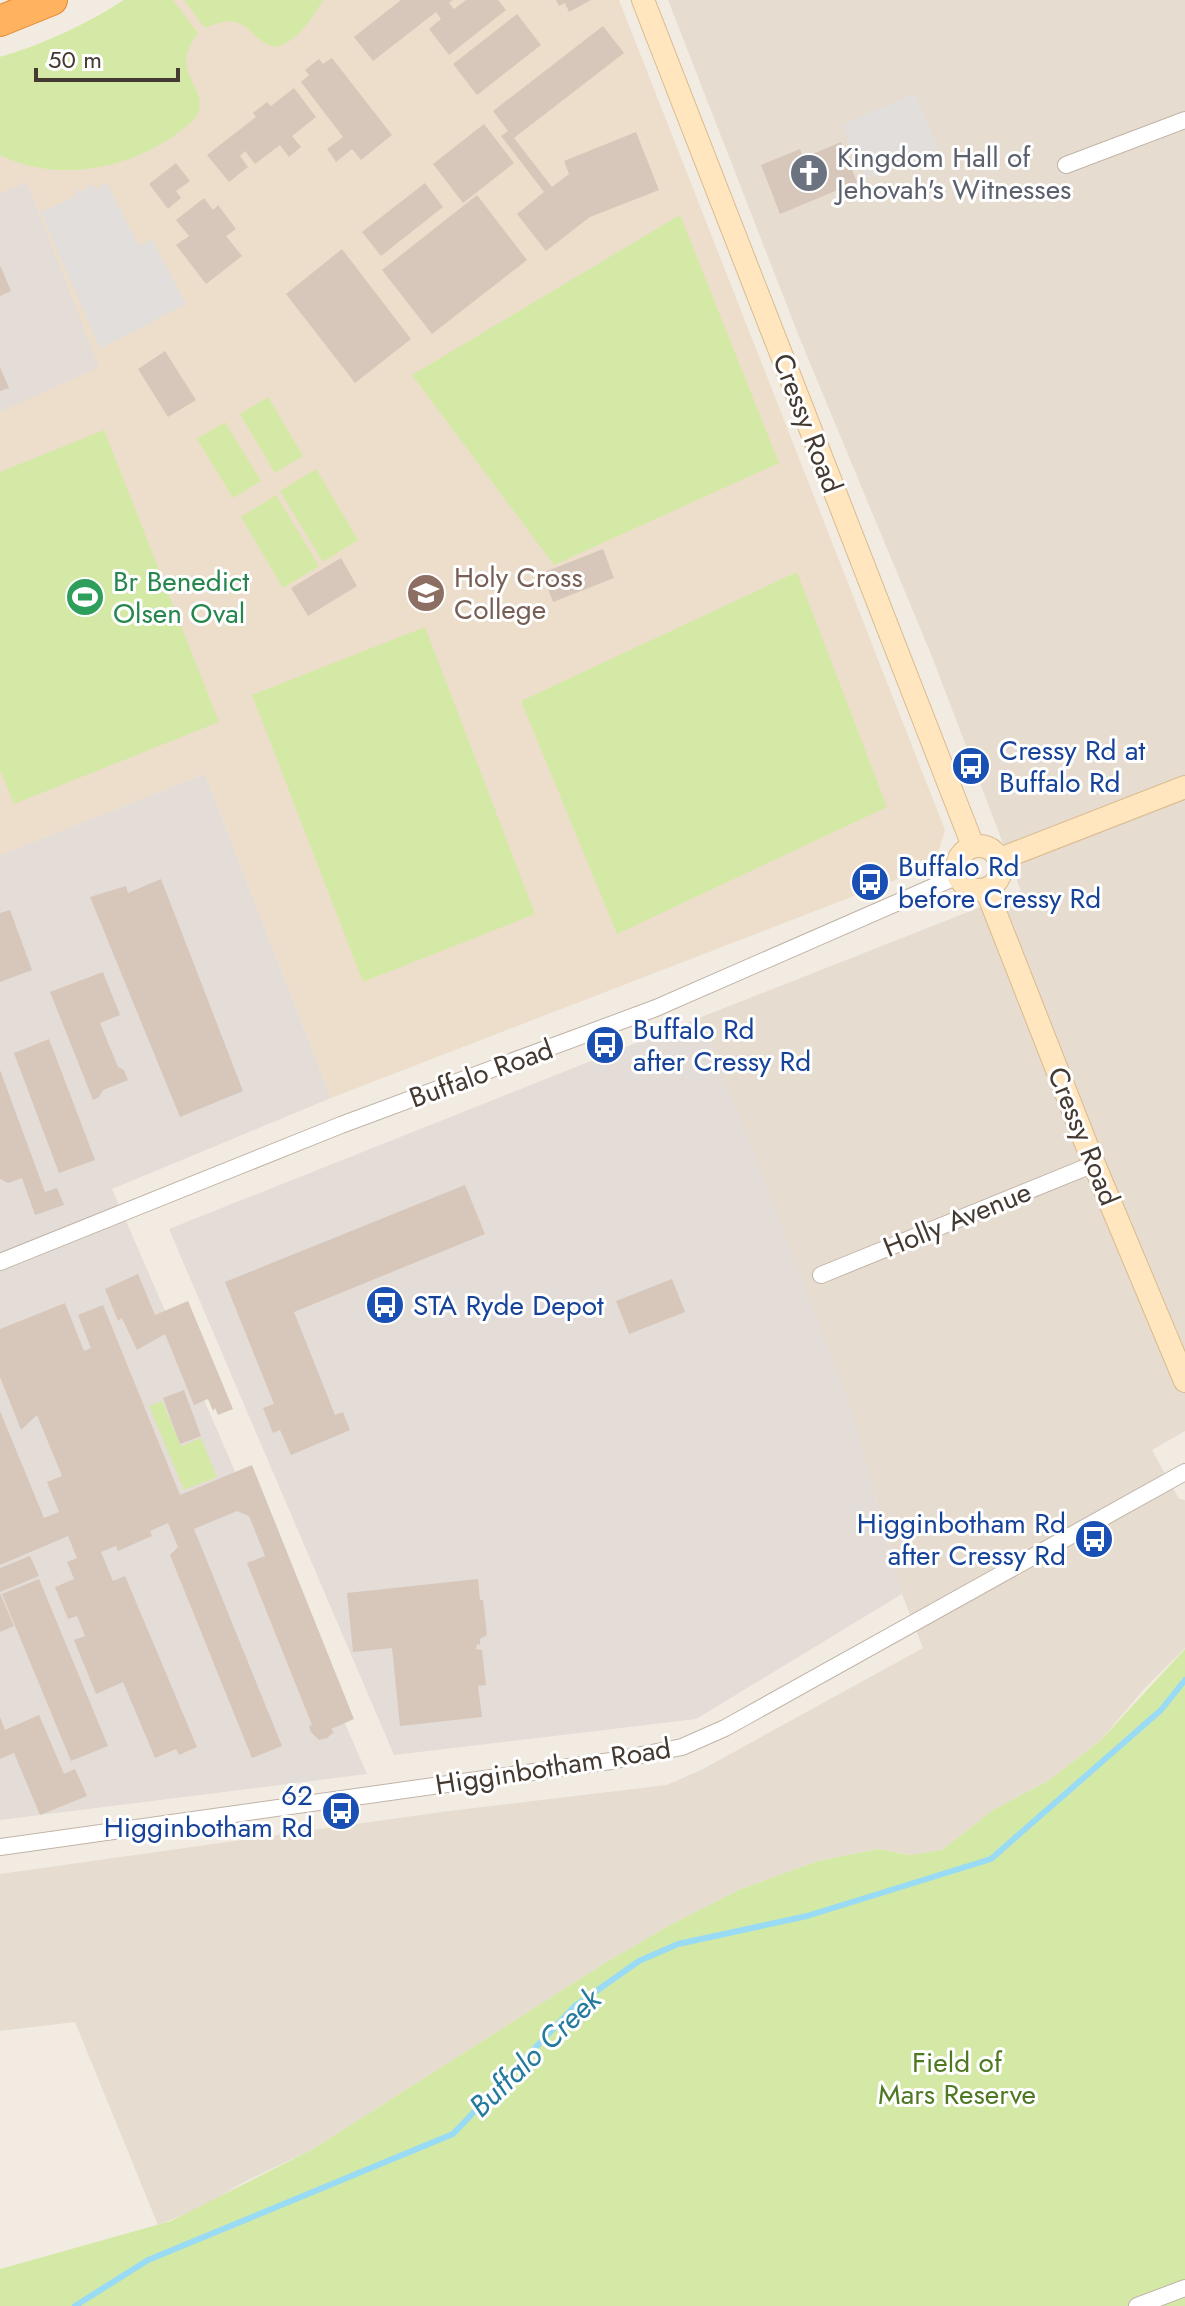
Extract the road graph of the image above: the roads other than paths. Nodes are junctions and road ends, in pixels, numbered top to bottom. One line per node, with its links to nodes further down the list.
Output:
1 (52, 0): 3 (highway)
2 (643, 0): 7 (street, Cressy Road)
3 (0, 21)
4 (1185, 120): 5 (street)
5 (1066, 165)
6 (1185, 787): 8 (street)
7 (973, 846): 8 (street); 9 (street)
8 (1000, 859): 10 (street)
9 (958, 876): 10 (street); 12 (street, Buffalo Road)
10 (986, 889): 11 (street, Cressy Road)
11 (1094, 1164): 13 (street, Holly Avenue); 14 (street, Cressy Road)
12 (0, 1262)
13 (821, 1275)
14 (1185, 1381)
15 (1185, 1472): 16 (street, Higginbotham Road)
16 (0, 1847)
17 (1185, 2288): 18 (street)
18 (1137, 2306)

